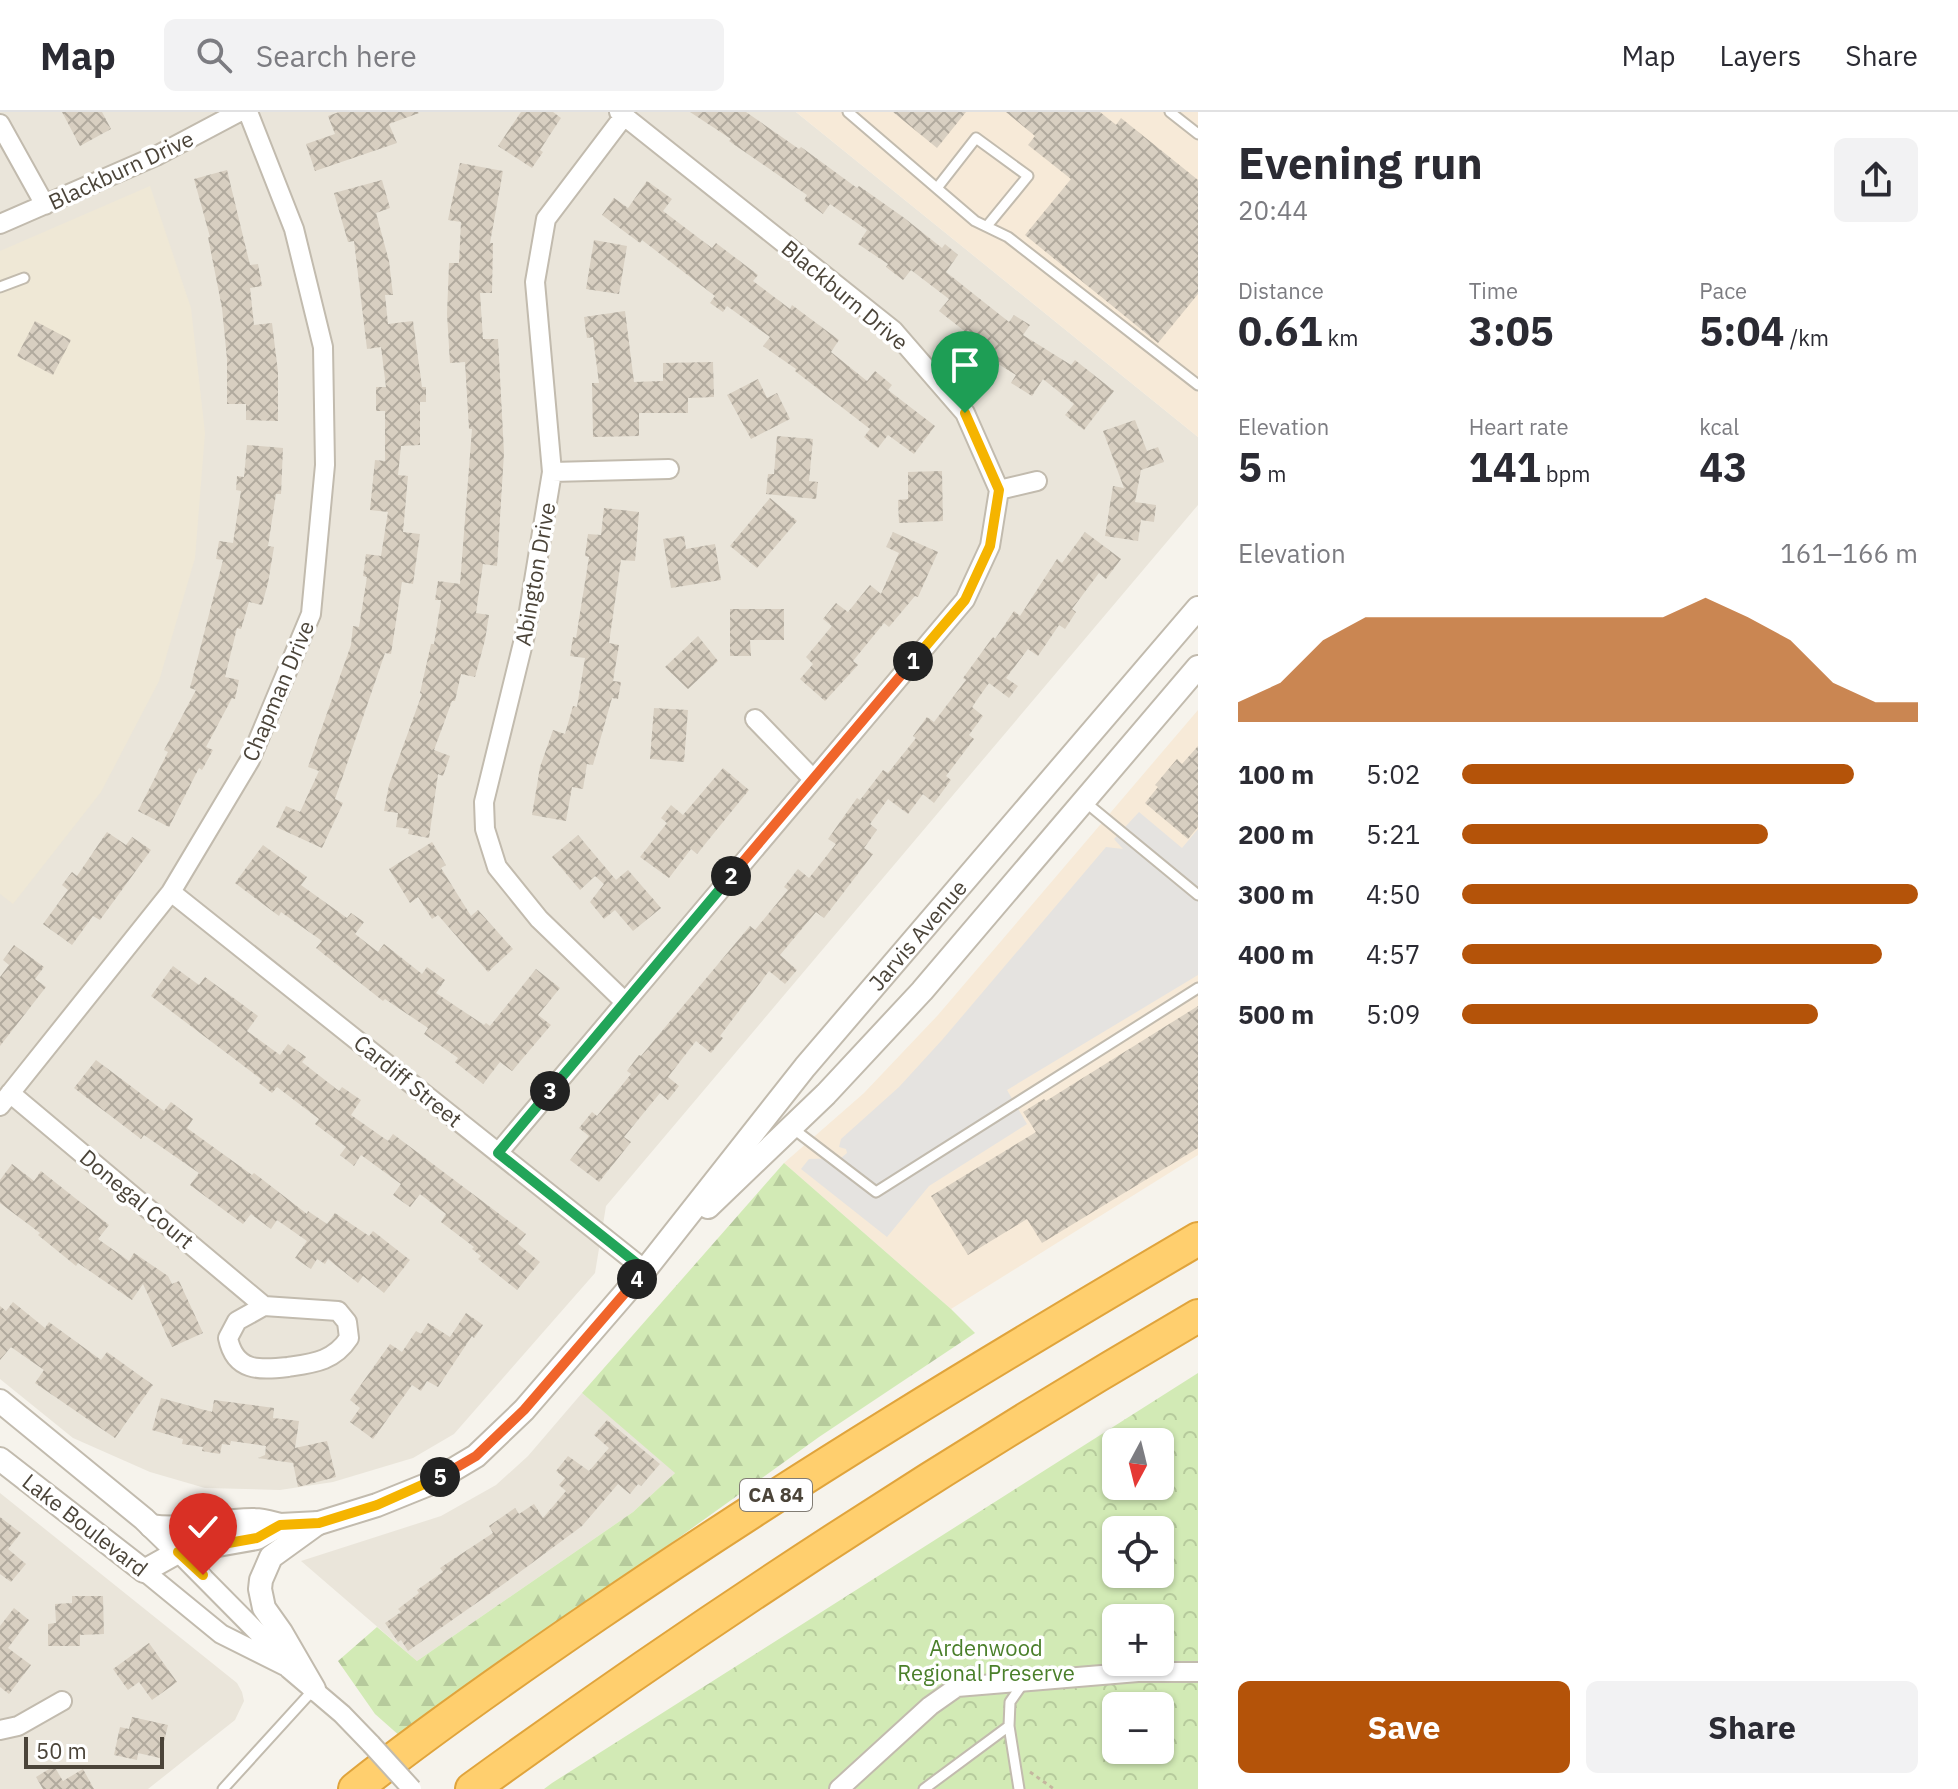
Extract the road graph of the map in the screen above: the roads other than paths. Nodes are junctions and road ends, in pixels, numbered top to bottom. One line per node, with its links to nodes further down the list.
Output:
1 (239, 112): 9 (street, Blackburn Drive)
2 (248, 112): 24 (street, Chapman Drive)
3 (848, 112): 8 (lane)
4 (1170, 112): 7 (lane)
5 (621, 114): 16 (street, Abington Drive); 18 (street, Blackburn Drive)
6 (0, 124): 9 (street)
7 (1198, 134)
8 (937, 188): 11 (lane); 11 (lane)
9 (45, 205): 10 (street, Blackburn Drive)
10 (0, 224)
11 (987, 226): 14 (lane)
12 (24, 278): 13 (lane)
13 (0, 287)
14 (1198, 385)
15 (669, 469): 16 (street)
16 (552, 472): 27 (street, Abington Drive)
17 (1037, 481): 18 (street)
18 (999, 490): 22 (street)
19 (1198, 608): 32 (street, Jarvis Avenue)
20 (1198, 667): 23 (street, Jarvis Avenue)
21 (755, 719): 22 (street)
22 (813, 779): 27 (street)
23 (1084, 801): 25 (lane); 29 (street, Jarvis Avenue)
24 (171, 892): 28 (street, Chapman Drive); 30 (street, Cardiff Street)
25 (1198, 895)
26 (1198, 988): 29 (lane)
27 (625, 1002): 30 (street)
28 (5, 1099): 33 (street, Donegal Court)
29 (791, 1127): 32 (street, Jarvis Avenue)
30 (498, 1153): 32 (street, Cardiff Street)
31 (1198, 1239): 52 (highway, CA 84)
32 (645, 1270): 39 (street, Jarvis Avenue)
33 (264, 1306): 33 (street)
34 (1198, 1316): 36 (highway)
35 (1198, 1327): 36 (highway)
36 (1073, 1389): 54 (highway)
37 (0, 1401): 41 (street, Lake Boulevard)
38 (0, 1459): 43 (street, Lake Boulevard)
39 (319, 1523): 40 (street, Jarvis Avenue); 47 (street)
40 (280, 1525): 41 (street); 42 (street, Jarvis Avenue)
41 (151, 1526): 42 (street, Lake Boulevard)
42 (178, 1552): 43 (street, Jarvis Avenue); 44 (street, Lake Boulevard)
43 (144, 1571): 44 (street, Lake Boulevard)
44 (289, 1669): 47 (street, Lake Boulevard)
45 (1198, 1672): 46 (street)
46 (1024, 1682): 49 (lane); 55 (street)
47 (314, 1689): 51 (lane); 53 (street, Lake Boulevard, bridge)
48 (62, 1701): 50 (street)
49 (1009, 1726): 56 (lane); 57 (lane)
50 (0, 1730)
51 (223, 1789)
52 (355, 1789)
53 (412, 1789)
54 (472, 1789)
55 (839, 1789)
56 (924, 1789)
57 (1019, 1789)

